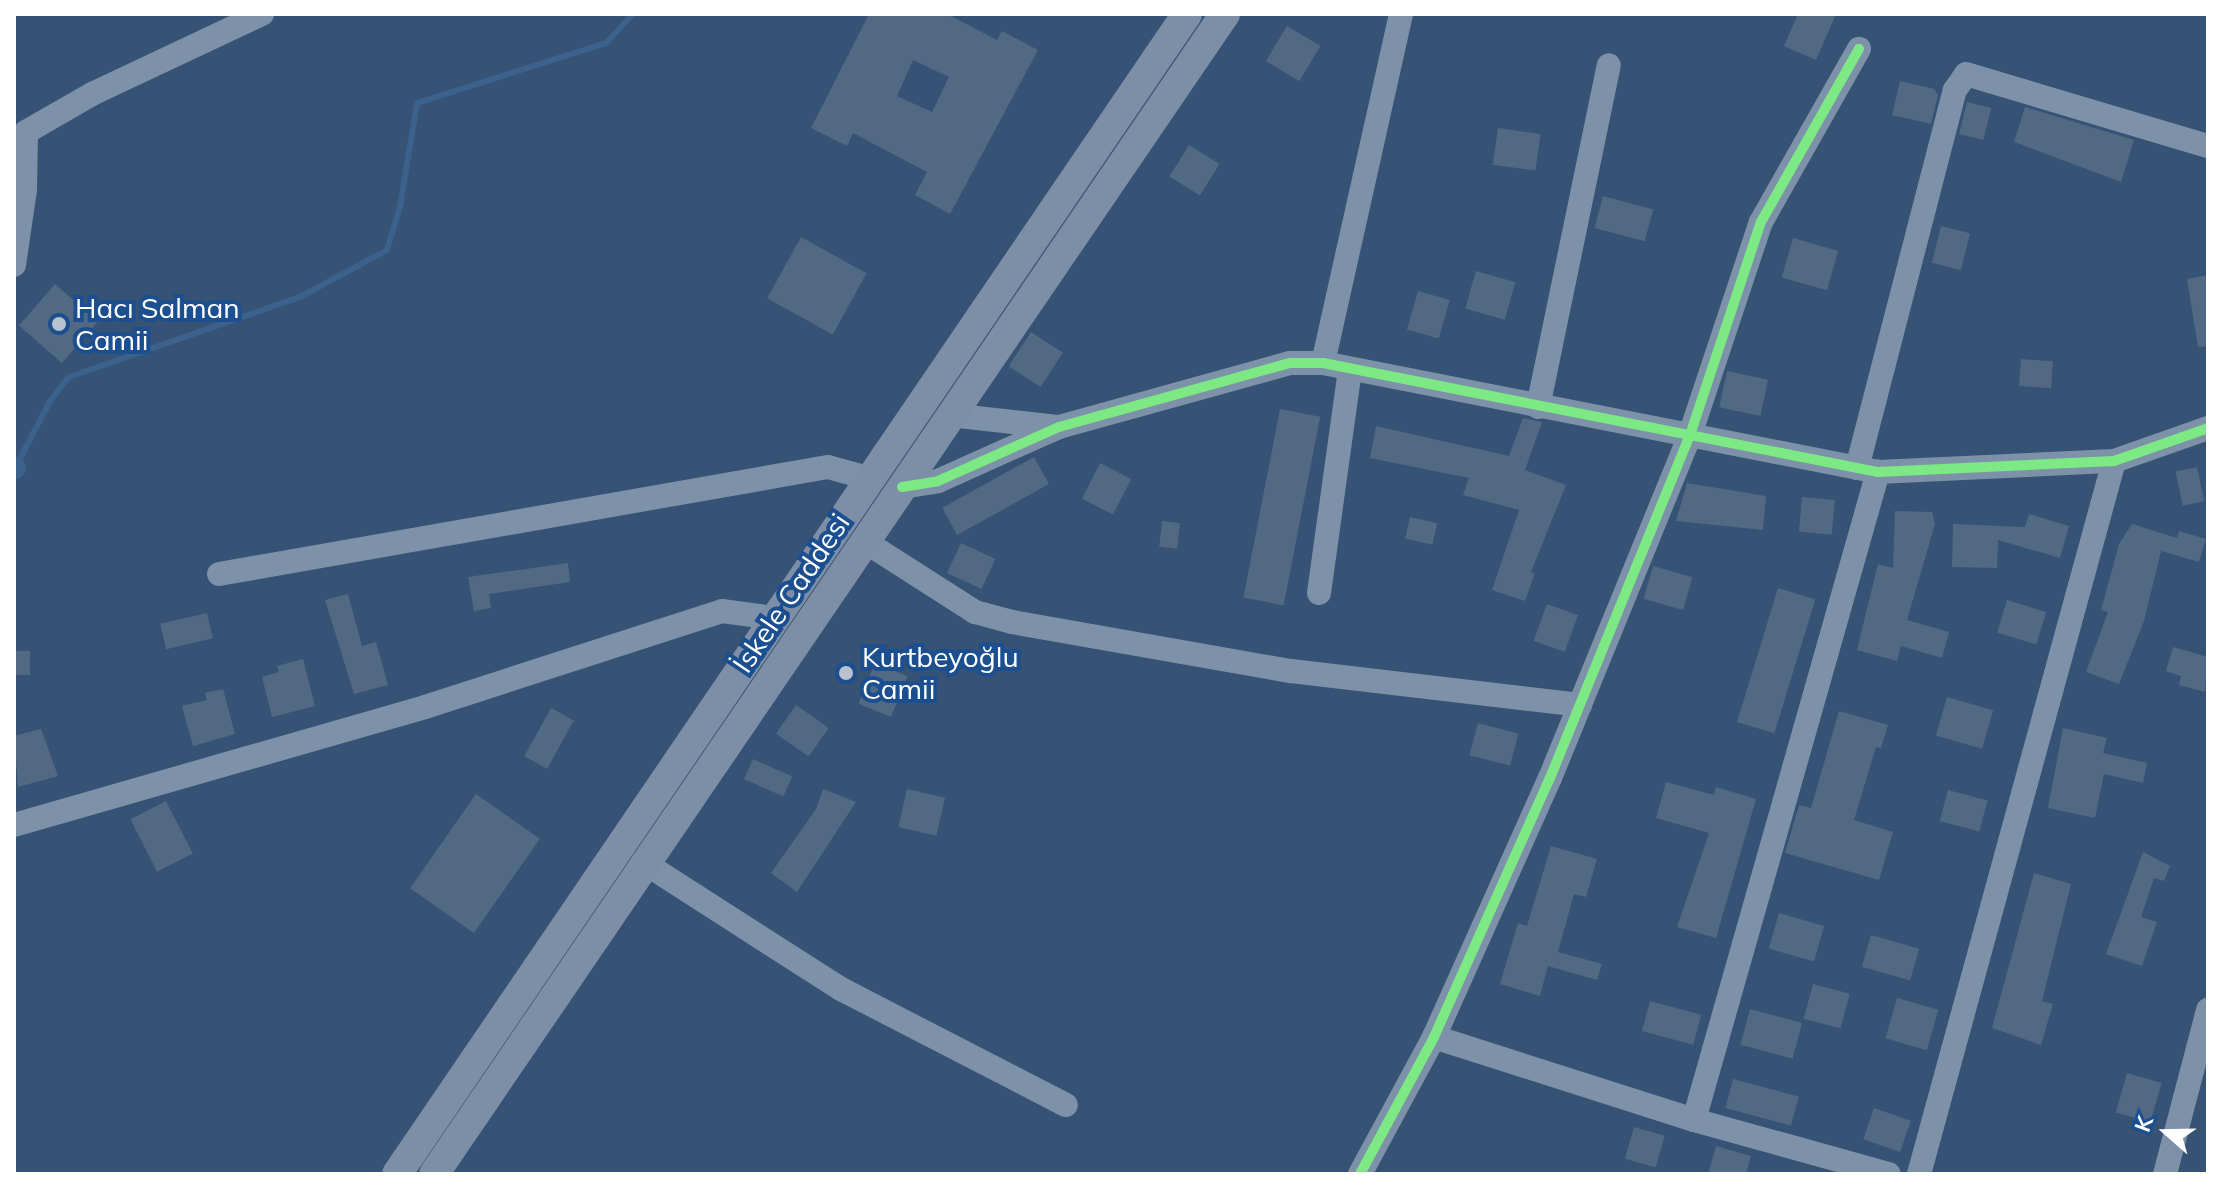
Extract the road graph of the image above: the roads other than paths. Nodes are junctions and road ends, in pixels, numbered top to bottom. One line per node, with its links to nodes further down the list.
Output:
1 (262, 14): 8 (street)
2 (1187, 14): 18 (main road, İskele Caddesi)
3 (1225, 14): 12 (main road)
4 (1401, 14): 9 (street)
5 (1859, 49): 15 (street)
6 (1609, 65): 11 (street)
7 (2208, 146): 17 (street)
8 (14, 265)
9 (1323, 363): 10 (street); 13 (street)
10 (1350, 369): 11 (street); 22 (street)
11 (1538, 407): 15 (street)
12 (950, 415): 13 (street); 19 (main road)
13 (1059, 427): 19 (street)
14 (2208, 428): 16 (street)
15 (1689, 438): 17 (street); 24 (street)
16 (2114, 461): 17 (street); 35 (street)
17 (1867, 470): 30 (street)
18 (868, 478): 21 (street); 23 (main road, İskele Caddesi)
19 (902, 487): 20 (main road)
20 (864, 541): 24 (street); 26 (main road)
21 (219, 574)
22 (1319, 593)
23 (774, 618): 25 (street); 31 (main road, İskele Caddesi)
24 (1580, 705): 28 (street)
25 (14, 825)
26 (643, 862): 29 (street); 32 (main road)
27 (2208, 1010): 36 (street)
28 (1434, 1037): 30 (street); 33 (street)
29 (1066, 1105)
30 (1694, 1120): 34 (street)
31 (397, 1174)
32 (434, 1174)
33 (1360, 1174)
34 (1889, 1174)
35 (1919, 1174)
36 (2165, 1174)

